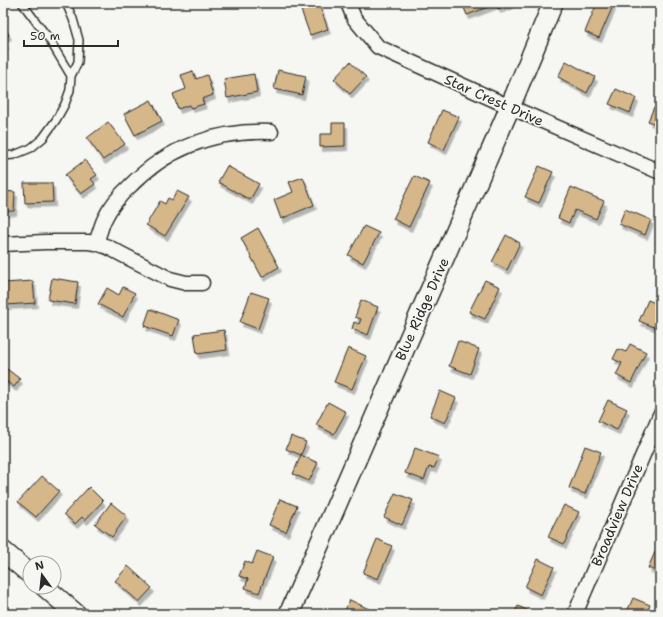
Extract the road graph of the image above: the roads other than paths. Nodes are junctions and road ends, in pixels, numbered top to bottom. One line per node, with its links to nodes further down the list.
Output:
1 (22, 3): 5 (lane)
2 (66, 3): 5 (lane)
3 (348, 3): 6 (street, Star Crest Drive)
4 (553, 3): 6 (street, Blue Ridge Drive)
5 (71, 76): 8 (lane)
6 (510, 108): 9 (street, Star Crest Drive); 18 (street, Blue Ridge Drive)
7 (271, 132): 10 (street)
8 (3, 156)
9 (660, 172)
10 (96, 243): 11 (street); 12 (street)
11 (3, 244)
12 (202, 283)
13 (660, 415): 19 (street, Broadview Drive)
14 (3, 551): 15 (street)
15 (22, 567)
16 (54, 595): 17 (street)
17 (76, 614)
18 (289, 614)
19 (575, 614)

